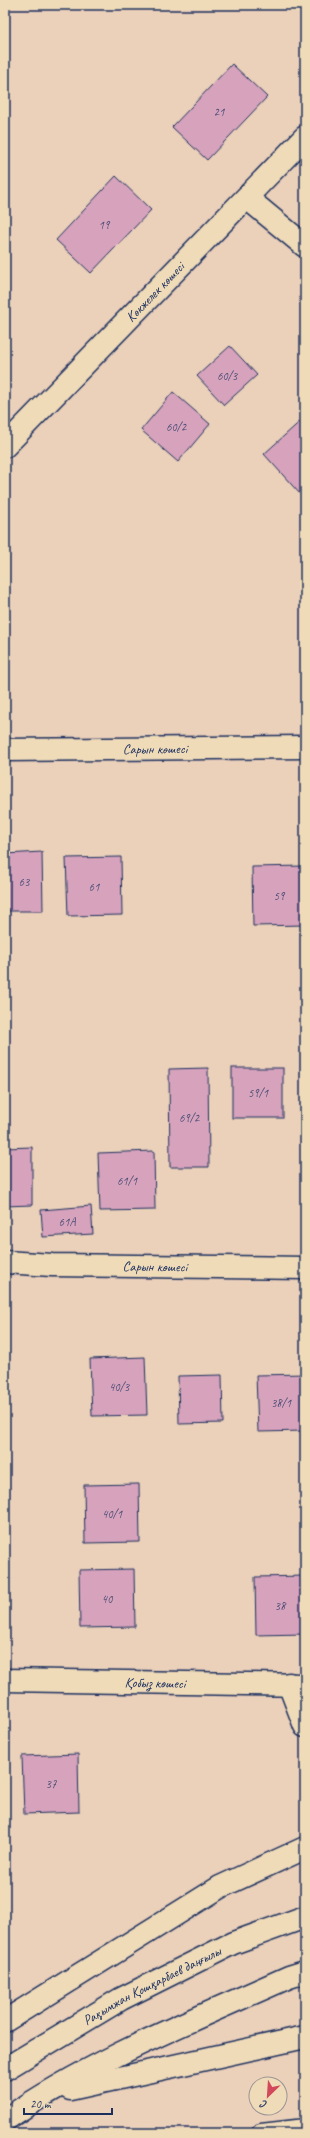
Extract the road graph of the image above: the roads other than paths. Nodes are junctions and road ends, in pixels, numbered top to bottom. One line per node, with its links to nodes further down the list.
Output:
1 (305, 137): 2 (street, Көкжелек көшесі)
2 (247, 198): 3 (street); 4 (street, Көкжелек көшесі)
3 (305, 246)
4 (5, 446)
5 (305, 747): 6 (street, Сарын көшесі)
6 (5, 750)
7 (5, 1262): 8 (street, Сарын көшесі)
8 (305, 1268)
9 (5, 1680): 10 (street, Қобыз көшесі)
10 (297, 1684): 11 (street)
11 (305, 1726)
12 (305, 1848): 15 (street)
13 (305, 1917): 17 (street, Рақымжан Қошқарбаев даңғылы)
14 (305, 1972): 18 (street)
15 (5, 2021)
16 (305, 2037): 18 (street)
17 (5, 2068)
18 (40, 2096): 19 (street)
19 (5, 2120)
20 (305, 2128): 21 (lane)
21 (261, 2133)

